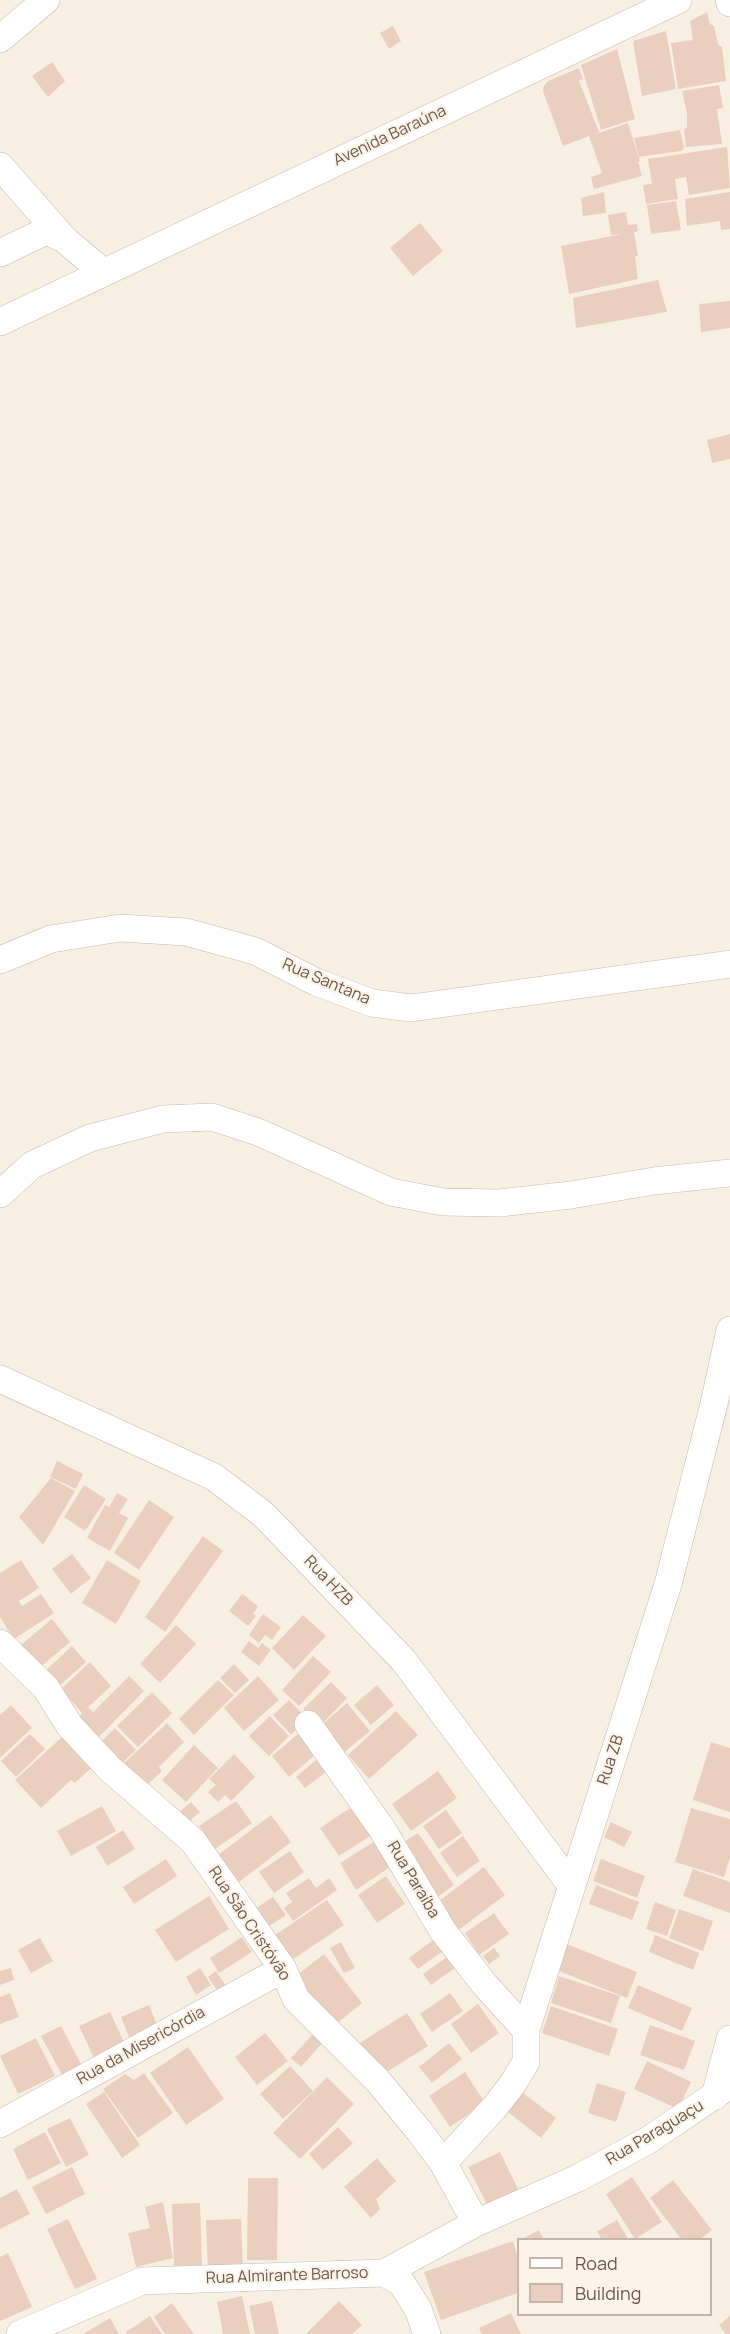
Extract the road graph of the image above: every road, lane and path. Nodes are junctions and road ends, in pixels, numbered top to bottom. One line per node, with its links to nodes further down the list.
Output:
1 (46, 0): 3 (street)
2 (678, 0): 7 (street, Avenida Baraúna)
3 (0, 39)
4 (0, 166): 5 (street)
5 (64, 239): 6 (street); 7 (street)
6 (0, 253)
7 (103, 272): 8 (street, Avenida Baraúna)
8 (0, 322)
9 (0, 960): 10 (street, Rua Santana)
10 (730, 964)
11 (730, 1173): 12 (street)
12 (0, 1194)
13 (730, 1330): 19 (street, Rua ZB)
14 (0, 1379): 19 (street, Rua HZB)
15 (0, 1643): 17 (street, Rua São Cristóvão)
16 (0, 1663): 17 (street)
17 (46, 1688): 20 (street, Rua São Cristóvão)
18 (308, 1724): 21 (street, Rua Paraíba)
19 (572, 1885): 21 (street, Rua ZB)
20 (283, 1969): 24 (street, Rua da Misericórdia); 25 (street, Rua São Cristóvão)
21 (526, 2030): 25 (street, Rua ZB)
22 (730, 2039): 23 (street)
23 (723, 2091): 26 (street, Rua Paraguaçu)
24 (0, 2124)
25 (443, 2163): 27 (street, Rua São Cristóvão)
26 (578, 2178): 27 (street, Rua Almirante Barroso)
27 (476, 2223): 28 (street, Rua Almirante Barroso)
28 (384, 2273): 29 (street, Rua Almirante Barroso); 30 (street)
29 (20, 2334)
30 (427, 2334)

